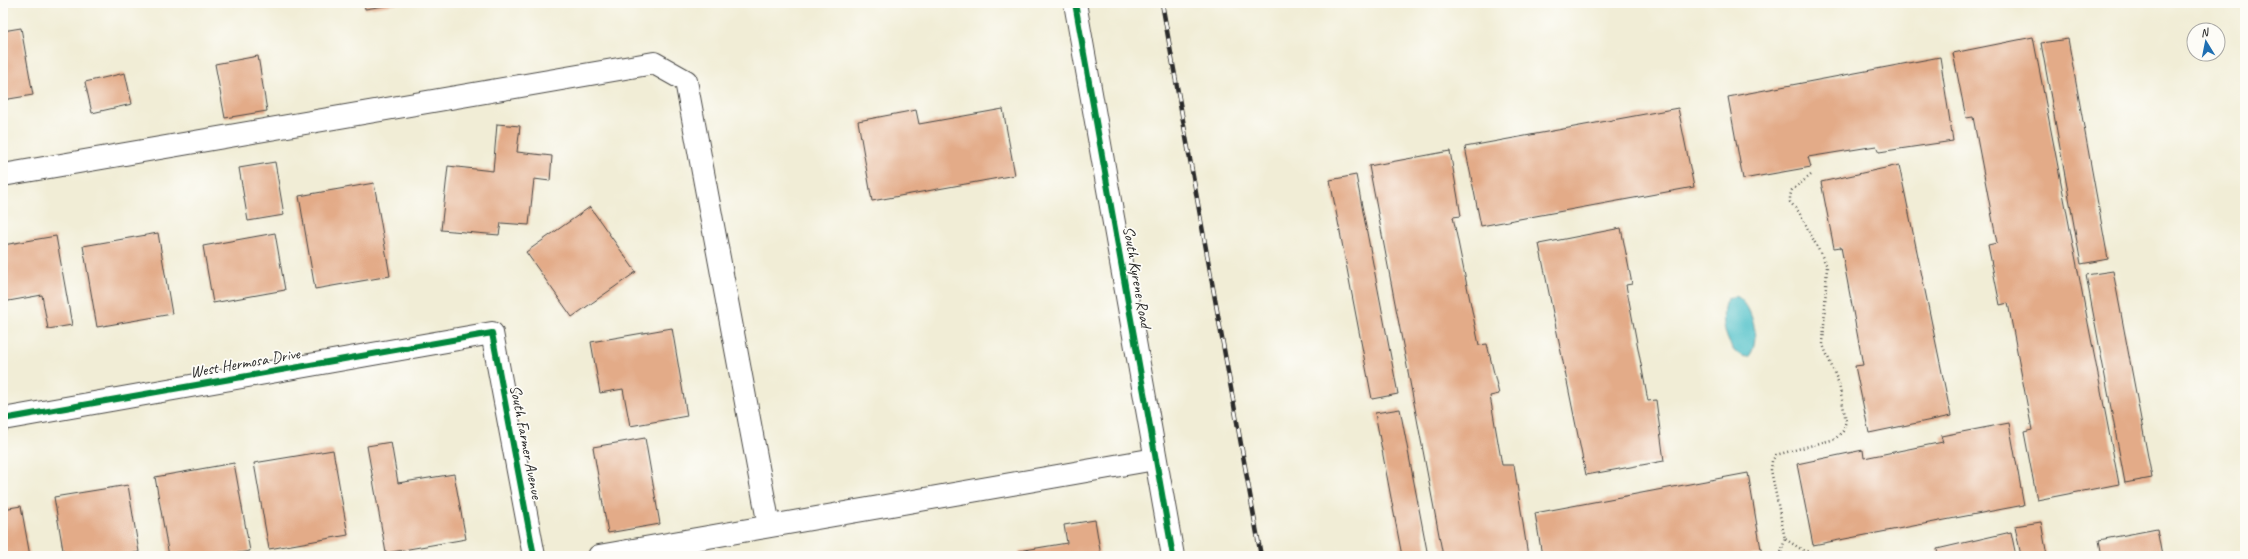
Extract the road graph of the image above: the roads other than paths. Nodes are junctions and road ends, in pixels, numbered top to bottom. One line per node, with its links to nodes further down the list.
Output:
1 (1075, 3): 5 (street, South Kyrene Road)
2 (3, 175): 6 (street)
3 (492, 333): 4 (street, West Hermosa Drive); 7 (street, South Farmer Avenue)
4 (3, 419)
5 (1155, 458): 6 (street); 9 (street, South Kyrene Road)
6 (769, 526): 8 (street)
7 (534, 556)
8 (599, 556)
9 (1172, 556)

